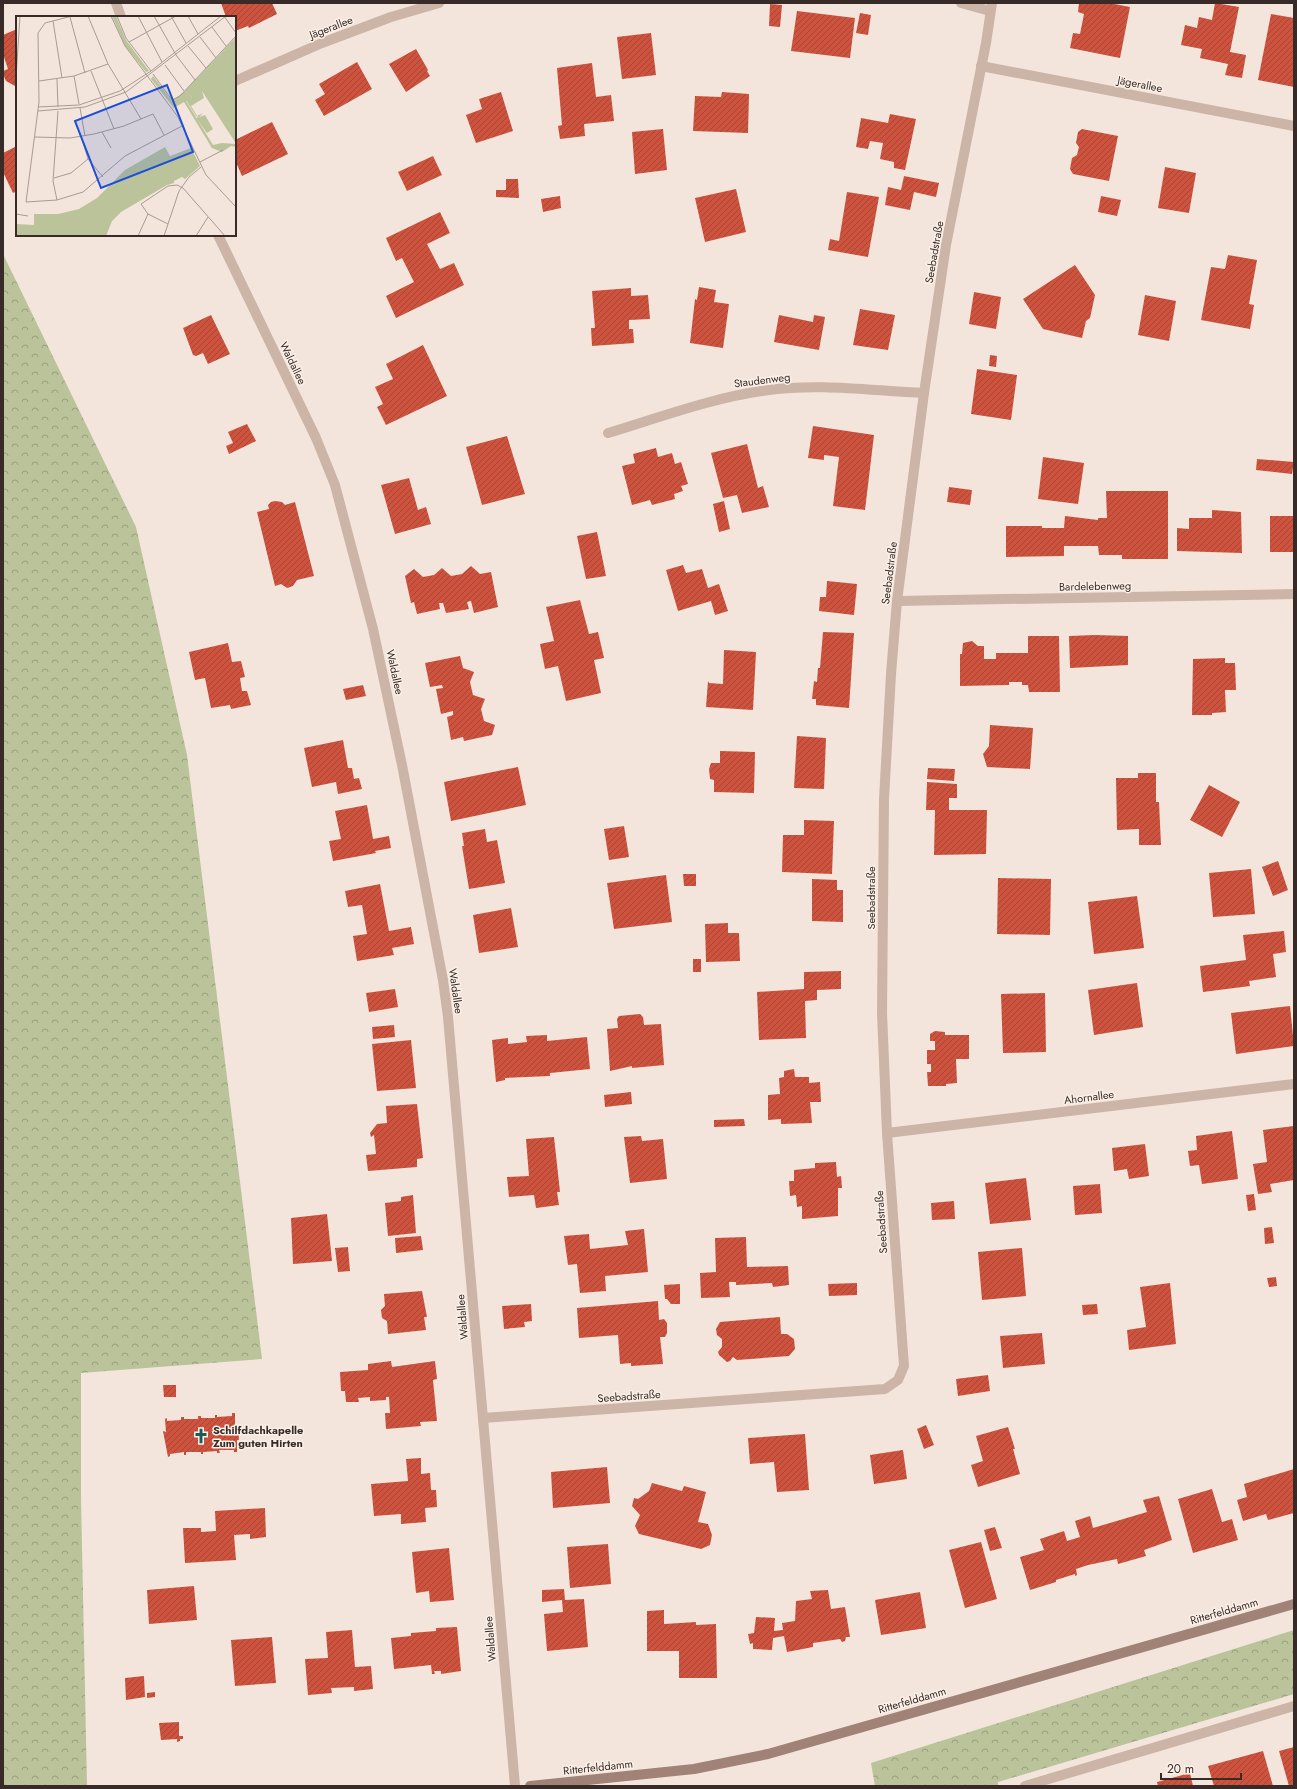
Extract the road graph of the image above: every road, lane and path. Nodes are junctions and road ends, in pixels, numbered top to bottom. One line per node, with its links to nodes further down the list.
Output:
1 (116, 3): 5 (street)
2 (439, 3): 7 (street, Jägerallee)
3 (961, 3): 4 (street)
4 (991, 7): 6 (street, Seebadstraße)
5 (121, 16)
6 (981, 66): 8 (street, Jägerallee); 10 (street, Seebadstraße)
7 (236, 81)
8 (1294, 126)
9 (218, 236): 16 (street, Waldallee)
10 (924, 393): 11 (street, Staudenweg); 13 (street, Seebadstraße)
11 (608, 433)
12 (1294, 594): 13 (street, Bardelebenweg)
13 (897, 601): 15 (street, Seebadstraße)
14 (1294, 1084): 15 (street, Ahornallee)
15 (887, 1134): 16 (street, Seebadstraße)
16 (483, 1418): 19 (street, Waldallee)
17 (1294, 1604): 20 (main road, Ritterfelddamm)
18 (1294, 1706): 21 (street)
19 (515, 1786)
20 (530, 1786)
21 (1025, 1786)

